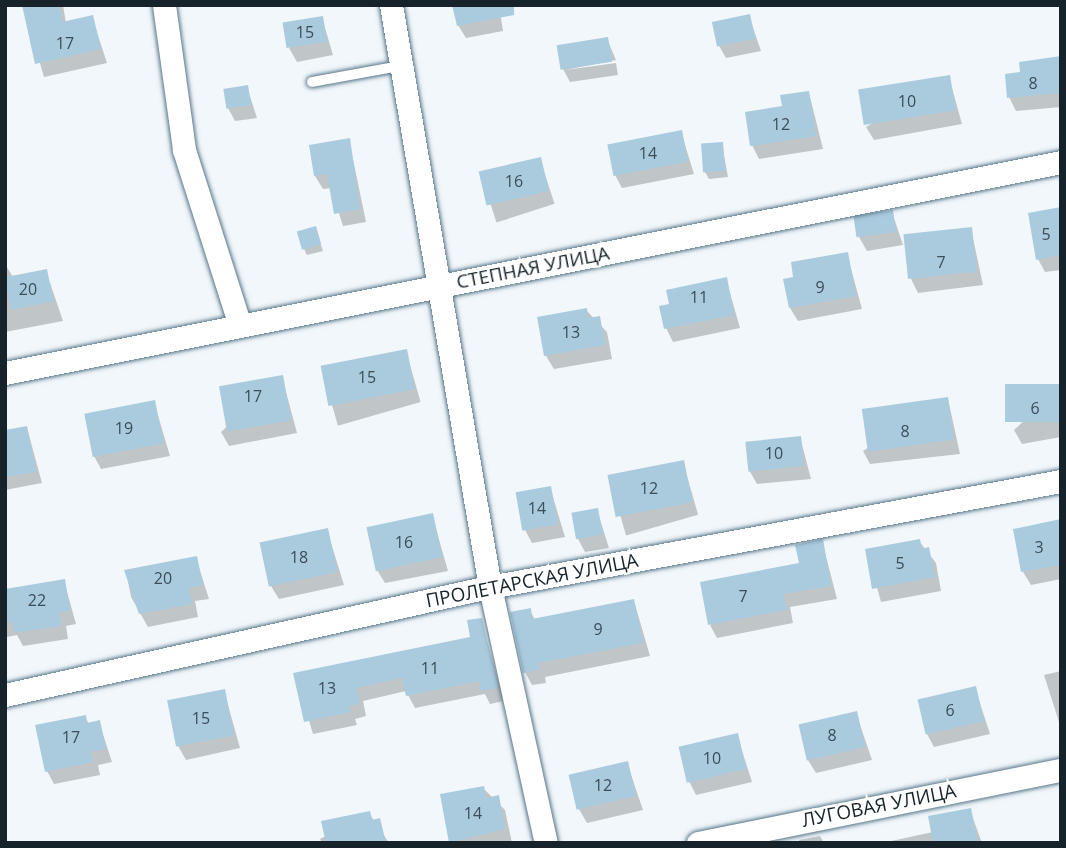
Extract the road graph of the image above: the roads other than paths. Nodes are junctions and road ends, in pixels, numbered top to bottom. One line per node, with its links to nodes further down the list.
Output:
1 (164, 5): 7 (street)
2 (391, 5): 3 (street)
3 (400, 66): 4 (lane); 6 (street)
4 (312, 82)
5 (1061, 162): 6 (street, СТЕПНАЯ УЛИЦА)
6 (440, 286): 7 (street, СТЕПНАЯ УЛИЦА); 10 (street)
7 (239, 322): 8 (street, СТЕПНАЯ УЛИЦА)
8 (5, 373)
9 (1061, 481): 10 (street, ПРОЛЕТАРСКАЯ УЛИЦА)
10 (490, 587): 11 (street, ПРОЛЕТАРСКАЯ УЛИЦА); 13 (street)
11 (5, 695)
12 (1061, 770): 14 (street, ЛУГОВАЯ УЛИЦА)
13 (546, 843)
14 (698, 843)

